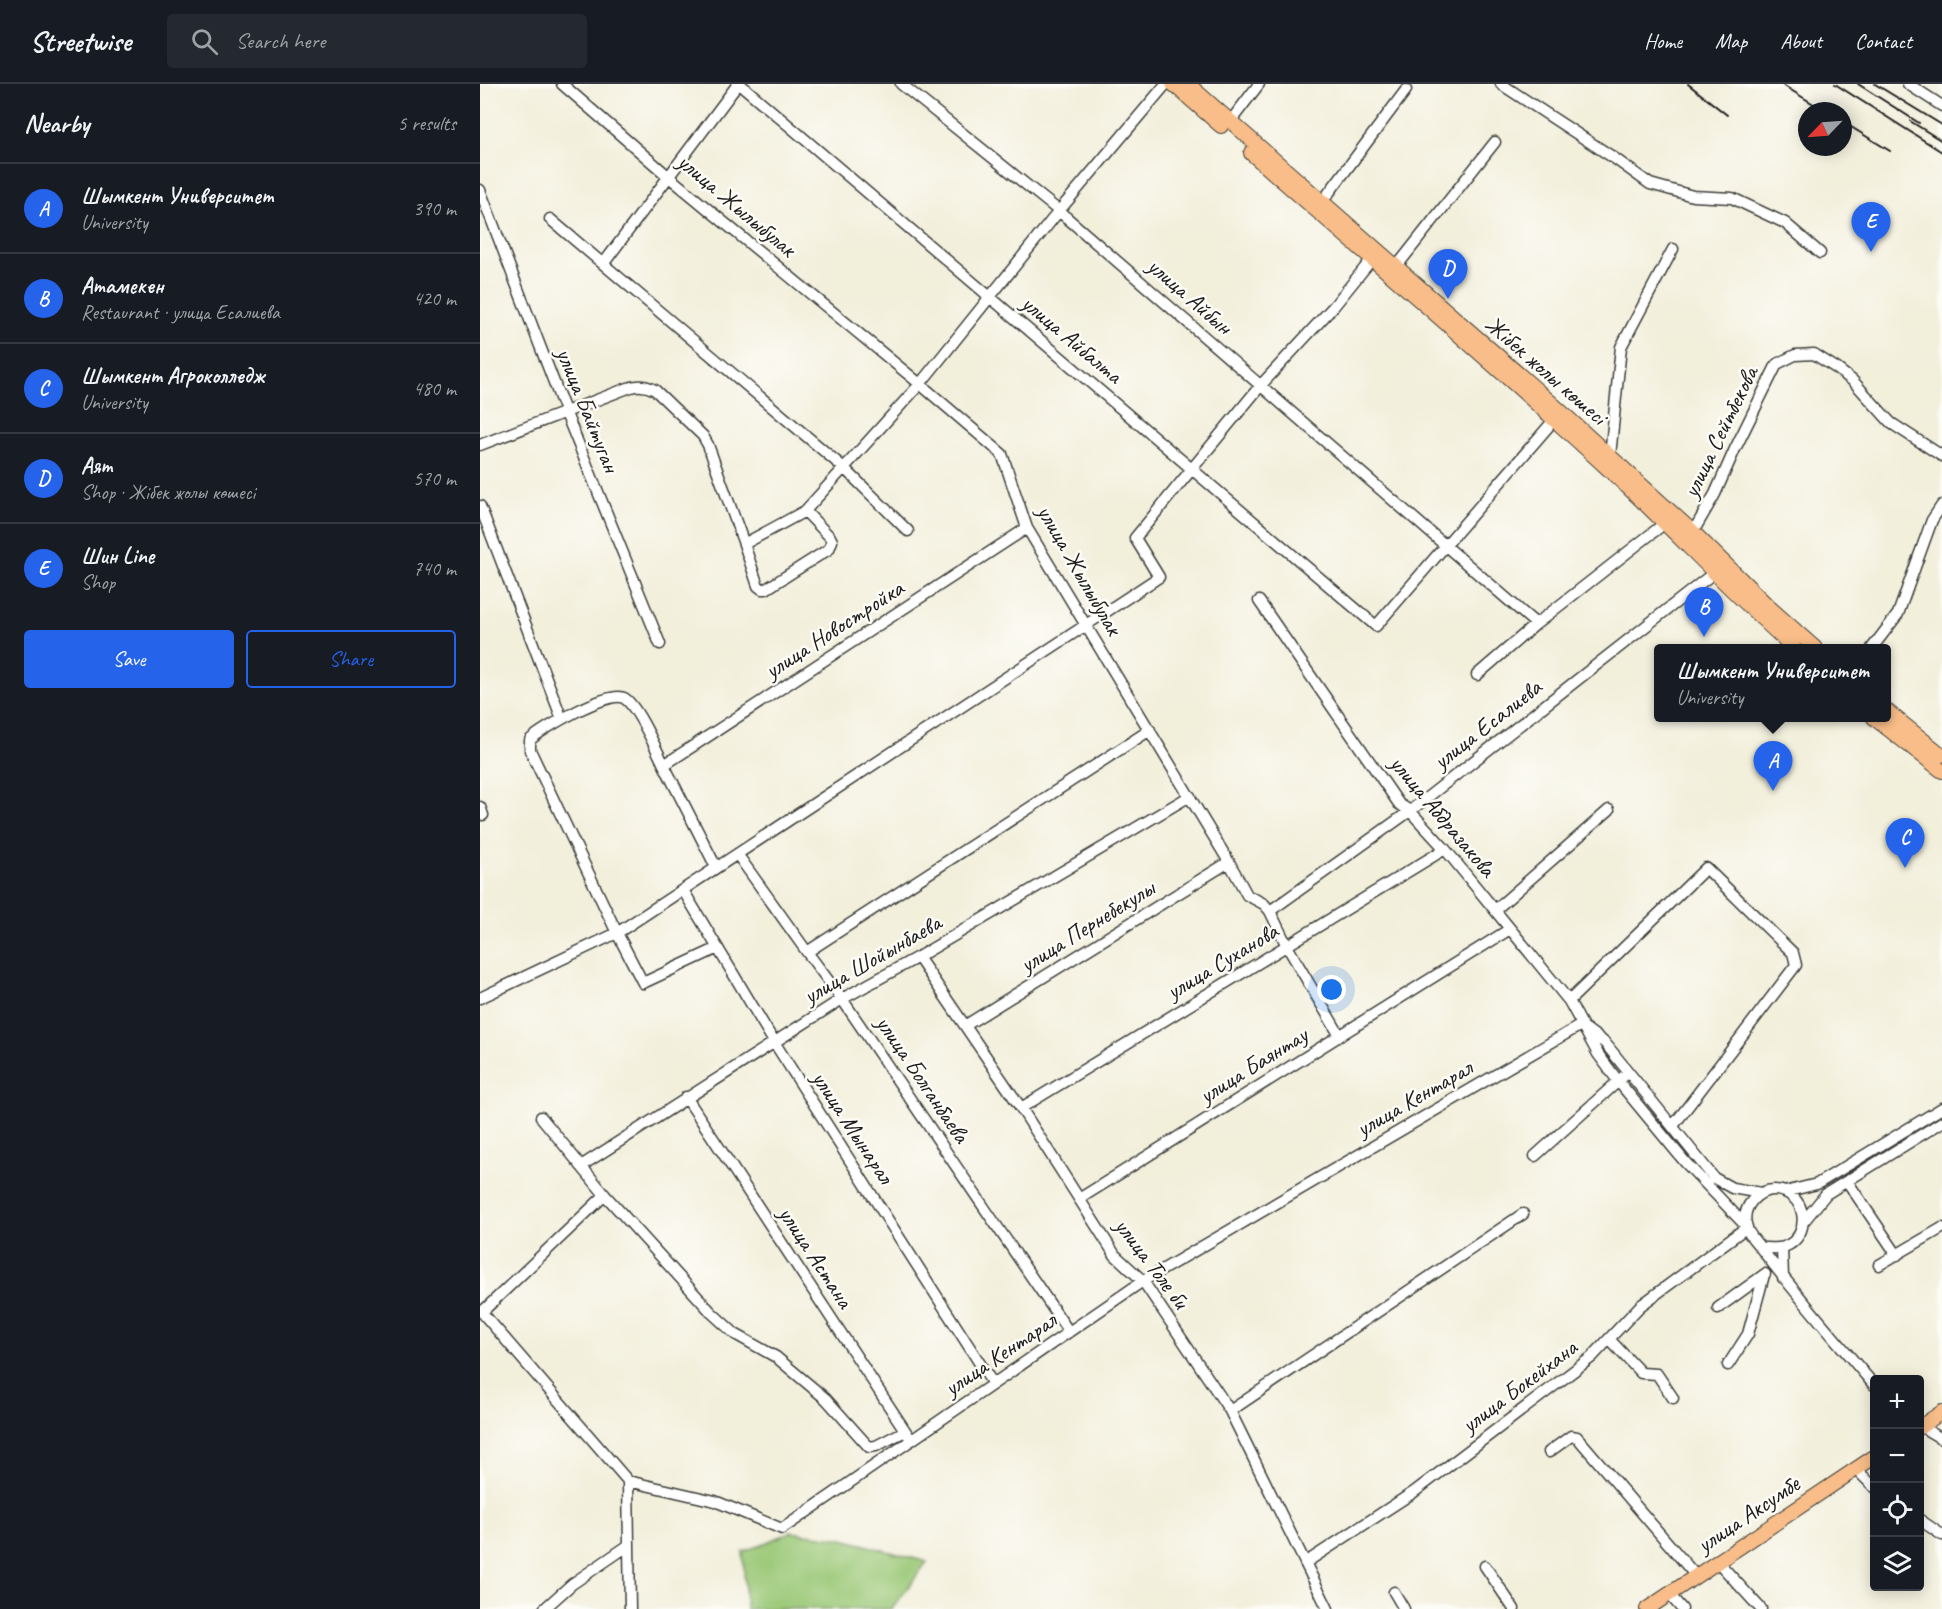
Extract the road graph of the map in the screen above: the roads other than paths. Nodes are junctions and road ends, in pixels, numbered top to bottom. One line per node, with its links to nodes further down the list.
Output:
1 (562, 84): 14 (street, улица Жылыбулак)
2 (739, 84): 14 (street); 24 (street, улица Айбалта)
3 (901, 84): 17 (street, улица Айбын)
4 (1166, 84): 17 (street)
5 (1173, 84): 21 (main road, Жібек жолы көшесі)
6 (1188, 84): 12 (main road, Жібек жолы көшесі)
7 (1259, 84): 12 (street)
8 (1501, 84): 20 (street)
9 (1908, 84): 11 (street)
10 (1406, 90): 16 (street)
11 (1942, 106)
12 (1230, 122): 16 (main road, Жібек жолы көшесі)
13 (1495, 142): 23 (street)
14 (669, 177): 22 (street); 25 (street, улица Жылыбулак)
15 (480, 190): 27 (street, улица Байтуган)
16 (1322, 202): 23 (main road, Жібек жолы көшесі)
17 (1059, 211): 24 (street); 26 (street, улица Айбын)
18 (550, 219): 22 (street)
19 (1673, 249): 30 (street)
20 (1820, 253)
21 (1372, 259): 26 (street); 28 (main road, Жібек жолы көшесі)
22 (604, 263): 32 (street)
23 (1397, 266): 30 (main road, Жібек жолы көшесі)
24 (990, 297): 25 (street); 33 (street, улица Айбалта)
25 (920, 384): 32 (street); 38 (street, улица Жылыбулак)
26 (1261, 385): 33 (street); 42 (street, улица Айбын)
27 (565, 411): 29 (street); 41 (street); 47 (street, улица Байтуган)
28 (1554, 420): 37 (main road, Жібек жолы көшесі); 42 (street)
29 (480, 446)
30 (1610, 456): 40 (main road, Жібек жолы көшесі)
31 (1942, 456): 40 (street, улица Сейтбекова)
32 (844, 468): 36 (street); 39 (street)
33 (1192, 468): 42 (street, улица Айбалта); 45 (street)
34 (1942, 505): 50 (street)
35 (480, 506): 53 (street)
36 (805, 511): 41 (street); 41 (street)
37 (1665, 523): 43 (main road, Жібек жолы көшесі); 46 (street)
38 (1027, 528): 45 (street, улица Жылыбулак); 57 (street, улица Новостройка)
39 (908, 531)
40 (1693, 532): 43 (main road, Жібек жолы көшесі)
41 (744, 544)
42 (1446, 546): 46 (street, улица Айбын)
43 (1720, 568): 48 (main road, Жібек жолы көшесі); 49 (main road, Жібек жолы көшесі); 60 (street, улица Есалиева)
44 (1259, 600): 60 (street, улица Абдразакова)
45 (1086, 624): 55 (street, улица Жылыбулак); 63 (street)
46 (1536, 624): 51 (street)
47 (660, 644)
48 (1789, 644)
49 (1811, 644)
50 (1875, 644)
51 (1477, 675)
52 (1891, 714): 56 (main road)
53 (562, 719): 57 (street); 70 (street)
54 (1880, 722): 58 (main road)
55 (1150, 730): 59 (street, улица Жылыбулак); 73 (street)
56 (1942, 756)
57 (664, 765): 65 (street)
58 (1942, 771)
59 (1190, 796): 64 (street, улица Жылыбулак); 74 (street, улица Шойынбаева)
60 (1410, 810): 62 (street, улица Абдразакова); 68 (street, улица Есалиева)
61 (1610, 810): 67 (street)
62 (1445, 849): 67 (street, улица Абдразакова); 71 (street, улица Суханова)
63 (737, 854): 65 (street); 73 (street, улица Болганбаева)
64 (1229, 862): 68 (street, улица Жылыбулак); 79 (street, улица Пернебекулы)
65 (716, 867): 66 (street)
66 (683, 890): 70 (street); 72 (street, улица Мынарал)
67 (1495, 910): 69 (street, улица Абдразакова)
68 (1270, 911): 71 (street, улица Жылыбулак)
69 (1510, 929): 77 (street, улица Абдразакова); 80 (street, улица Баянтау)
70 (617, 933): 72 (street); 75 (street)
71 (1287, 946): 80 (street, улица Жылыбулак); 85 (street, улица Суханова)
72 (718, 948): 81 (street, улица Мынарал)
73 (807, 952): 76 (street, улица Болганбаева)
74 (918, 957): 76 (street, улица Шойынбаева); 79 (street, улица Толе би)
75 (480, 998)
76 (842, 999): 81 (street, улица Шойынбаева); 111 (street, улица Болганбаева)
77 (1569, 1001): 78 (street, улица Абдразакова); 89 (street)
78 (1581, 1025): 82 (street, улица Абдразакова); 83 (street, улица Абдразакова); 108 (street, улица Кентарал)
79 (966, 1026): 85 (street, улица Толе би)
80 (1340, 1036): 96 (street, улица Баянтау)
81 (774, 1042): 84 (street, улица Шойынбаева); 115 (street, улица Мынарал)
82 (1629, 1071): 83 (street); 89 (street, улица Абдразакова)
83 (1618, 1081): 90 (street); 99 (street, улица Абдразакова)
84 (686, 1097): 91 (street, улица Шойынбаева); 121 (street, улица Астана)
85 (1021, 1108): 96 (street, улица Толе би)
86 (1942, 1108): 93 (street)
87 (541, 1117): 91 (street)
88 (1942, 1122): 92 (street)
89 (1673, 1126): 94 (street, улица Абдразакова)
90 (1535, 1156)
91 (581, 1166): 95 (street)
92 (1847, 1180): 98 (street); 103 (street)
93 (1785, 1192): 94 (street); 98 (street)
94 (1761, 1193): 99 (street)
95 (605, 1195): 110 (street); 121 (street)
96 (1079, 1199): 108 (street, улица Толе би)
97 (1523, 1214): 117 (street)
98 (1804, 1221): 102 (street)
99 (1747, 1227): 101 (street); 112 (street, улица Бокейхана)
100 (1942, 1228): 103 (street)
101 (1761, 1248): 102 (street); 105 (street)
102 (1782, 1248): 107 (street)
103 (1897, 1255): 104 (street)
104 (1879, 1265)
105 (1775, 1267): 106 (street); 107 (street)
106 (1764, 1275): 109 (street); 113 (street)
107 (1783, 1278): 114 (street)
108 (1143, 1281): 111 (street, улица Кентарал); 117 (street, улица Толе би)
109 (1718, 1308)
110 (481, 1311): 126 (street)
111 (1069, 1332): 115 (street, улица Кентарал)
112 (1609, 1339): 116 (street); 132 (street, улица Бокейхана)
113 (1728, 1365)
114 (1870, 1379)
115 (993, 1384): 121 (street, улица Кентарал)
116 (1673, 1398)
117 (1230, 1411): 132 (street, улица Толе би)
118 (1942, 1412): 119 (main road)
119 (1924, 1424)
120 (1924, 1429): 122 (street)
121 (908, 1436): 126 (street, улица Кентарал)
122 (1942, 1439)
123 (1550, 1452): 134 (street)
124 (1870, 1460): 125 (main road, улица Аксумбе)
125 (1856, 1469): 127 (street); 131 (main road, улица Аксумбе)
126 (628, 1481): 130 (street)
127 (1871, 1483)
128 (1924, 1523): 129 (street)
129 (1942, 1535)
130 (629, 1545): 137 (street); 138 (street)
131 (1718, 1562): 134 (main road, улица Аксумбе); 144 (street)
132 (1305, 1563): 139 (street, улица Толе би)
133 (1485, 1566): 141 (street)
134 (1696, 1576): 136 (main road, улица Аксумбе)
135 (1394, 1592): 140 (street)
136 (1669, 1594): 142 (main road, улица Аксумбе); 143 (street)
137 (544, 1609)
138 (630, 1609)
139 (1328, 1609)
140 (1404, 1609)
141 (1514, 1609)
142 (1647, 1609)
143 (1682, 1609)
144 (1761, 1609)

